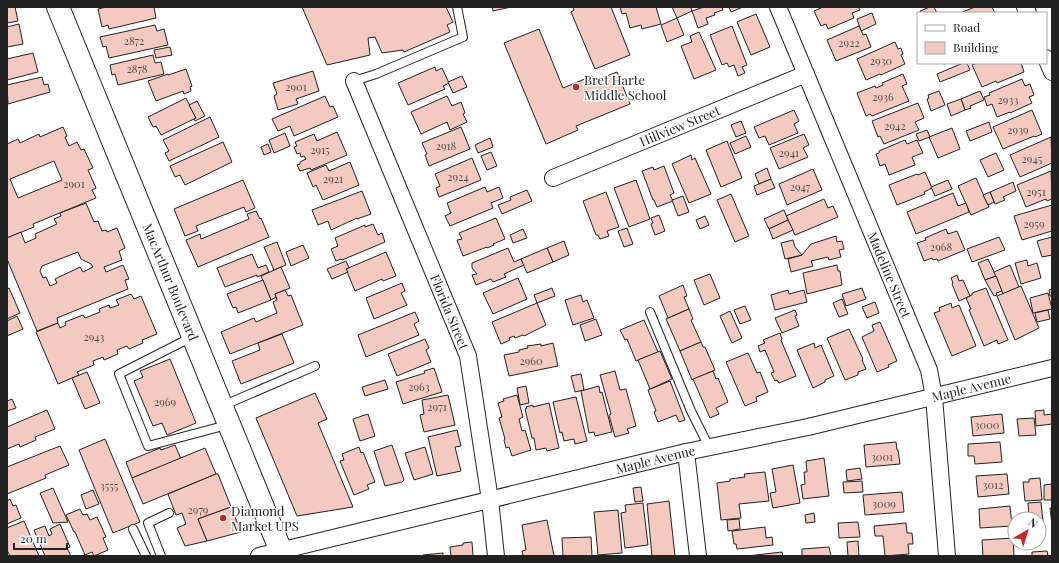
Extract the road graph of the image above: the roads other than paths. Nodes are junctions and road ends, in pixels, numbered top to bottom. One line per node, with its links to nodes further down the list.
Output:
1 (58, 7): 10 (main road, MacArthur Boulevard)
2 (456, 7): 7 (lane)
3 (778, 7): 6 (street, Madeline Street)
4 (1047, 60): 5 (street)
5 (1052, 72)
6 (806, 74): 8 (street, Hillview Street); 13 (street, Madeline Street)
7 (354, 80): 17 (street, Florida Street)
8 (553, 178)
9 (650, 312): 15 (lane)
10 (192, 336): 14 (main road, MacArthur Boulevard); 14 (lane)
11 (315, 366): 14 (lane)
12 (1052, 368): 13 (street, Maple Avenue)
13 (934, 397): 15 (street, Maple Avenue); 26 (street, Madeline Street)
14 (225, 416): 20 (main road, MacArthur Boulevard)
15 (709, 448): 16 (street, Maple Avenue)
16 (686, 452): 17 (street, Maple Avenue); 25 (street)
17 (490, 500): 20 (street, Maple Avenue); 24 (street, Florida Street)
18 (169, 513): 22 (lane)
19 (133, 529): 21 (lane)
20 (282, 554): 23 (street, Maple Avenue)
21 (146, 556)
22 (161, 556)
23 (259, 556)
24 (496, 556)
25 (698, 556)
26 (947, 556)

